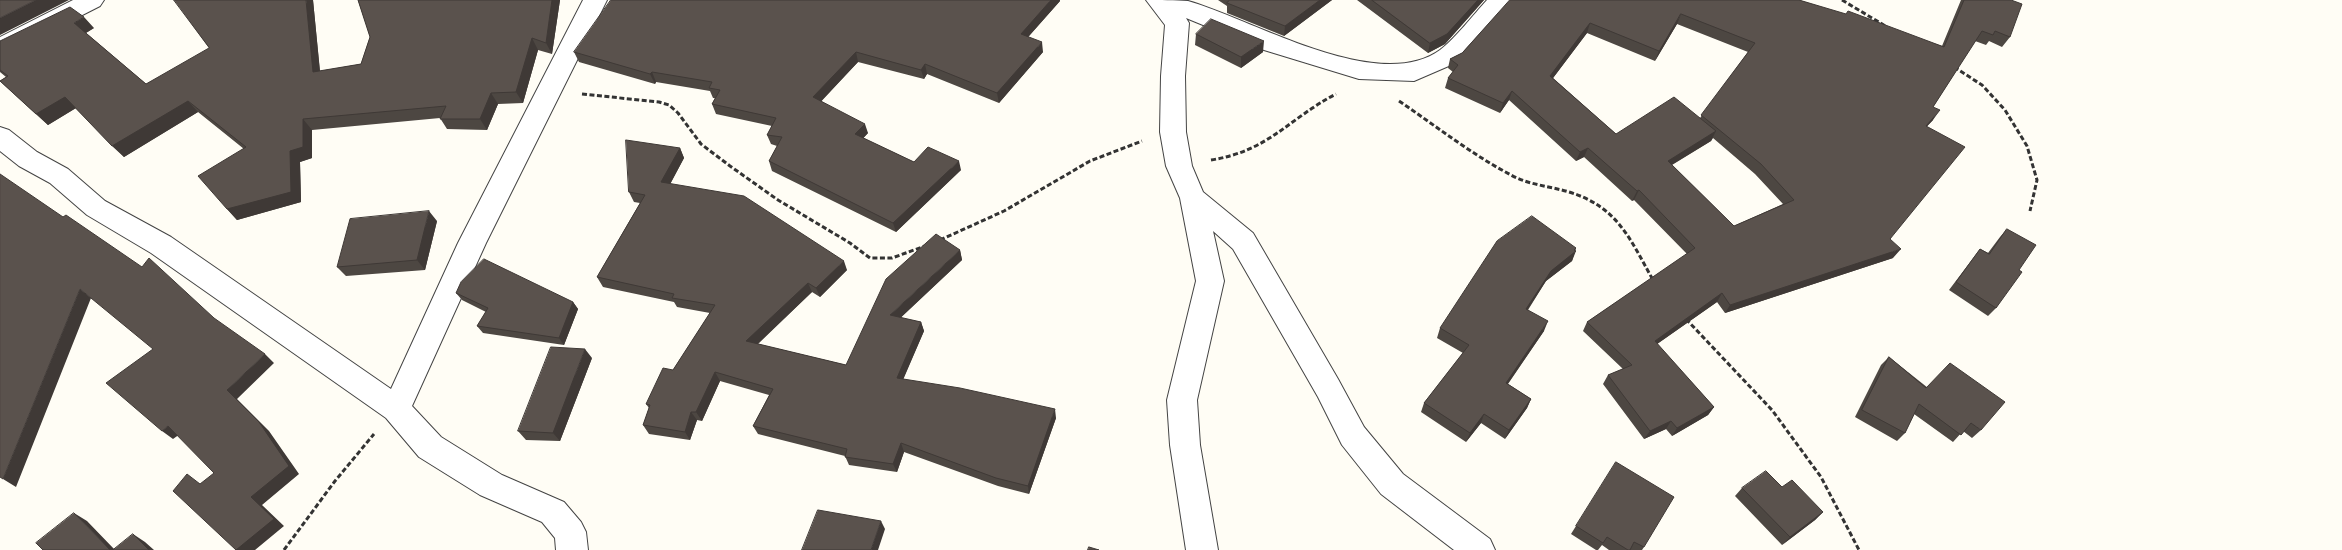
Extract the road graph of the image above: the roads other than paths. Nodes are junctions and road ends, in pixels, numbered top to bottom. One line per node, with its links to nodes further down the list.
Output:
1 (92, 0): 6 (street)
2 (596, 0): 9 (street)
3 (1158, 0): 8 (street)
4 (1164, 0): 5 (street)
5 (1501, 0)
6 (0, 48)
7 (0, 137): 9 (street)
8 (1193, 198): 11 (street); 12 (street)
9 (396, 409): 10 (street)
10 (572, 550)
11 (1202, 550)
12 (1479, 550)

